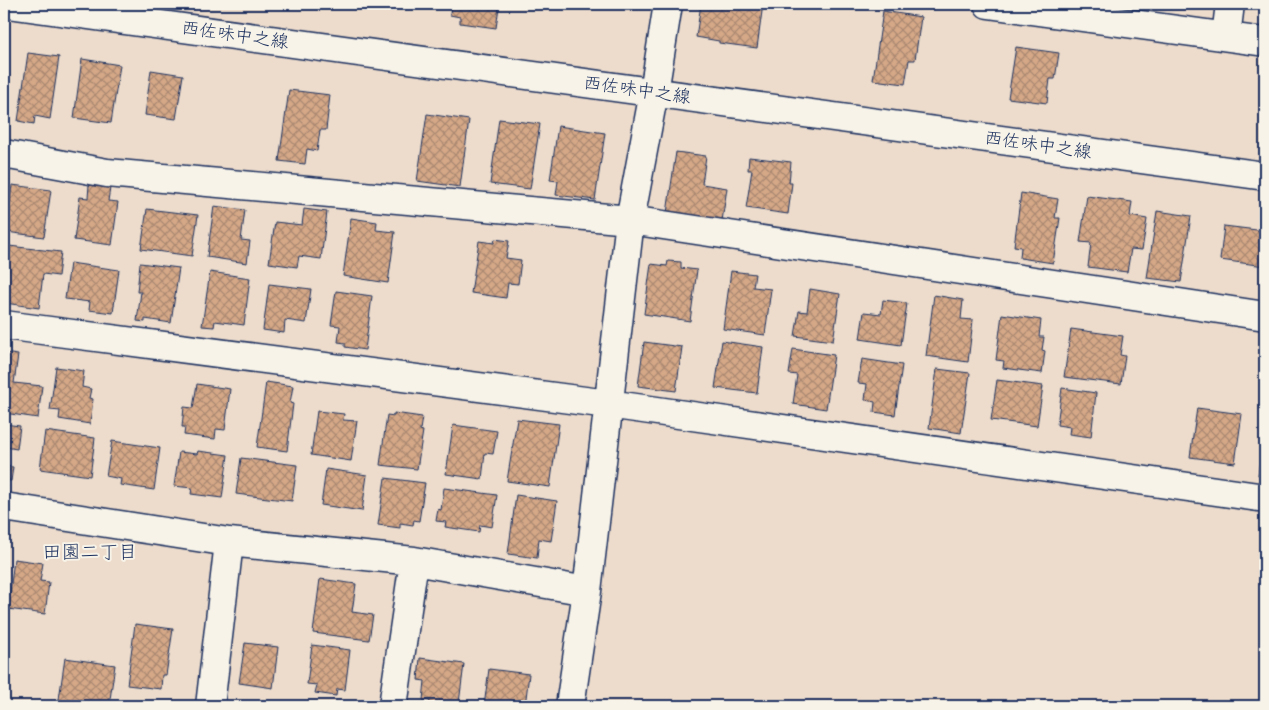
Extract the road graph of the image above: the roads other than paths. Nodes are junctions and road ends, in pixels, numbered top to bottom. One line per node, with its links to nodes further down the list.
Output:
1 (8, 4): 8 (street, 西佐味中之線)
2 (668, 4): 8 (street)
3 (988, 4): 5 (street)
4 (1230, 4): 6 (street)
5 (1045, 8): 6 (street)
6 (1226, 36): 7 (street)
7 (1265, 42)
8 (654, 92): 10 (street, 西佐味中之線); 11 (street)
9 (4, 154): 11 (street)
10 (1265, 176)
11 (630, 220): 12 (street); 14 (street)
12 (1265, 316)
13 (4, 325): 14 (street)
14 (608, 404): 15 (street); 19 (street)
15 (1265, 498)
16 (4, 507): 17 (street)
17 (229, 542): 18 (street); 20 (street)
18 (414, 561): 19 (street); 21 (street)
19 (587, 591): 22 (street)
20 (210, 706)
21 (393, 706)
22 (570, 706)

